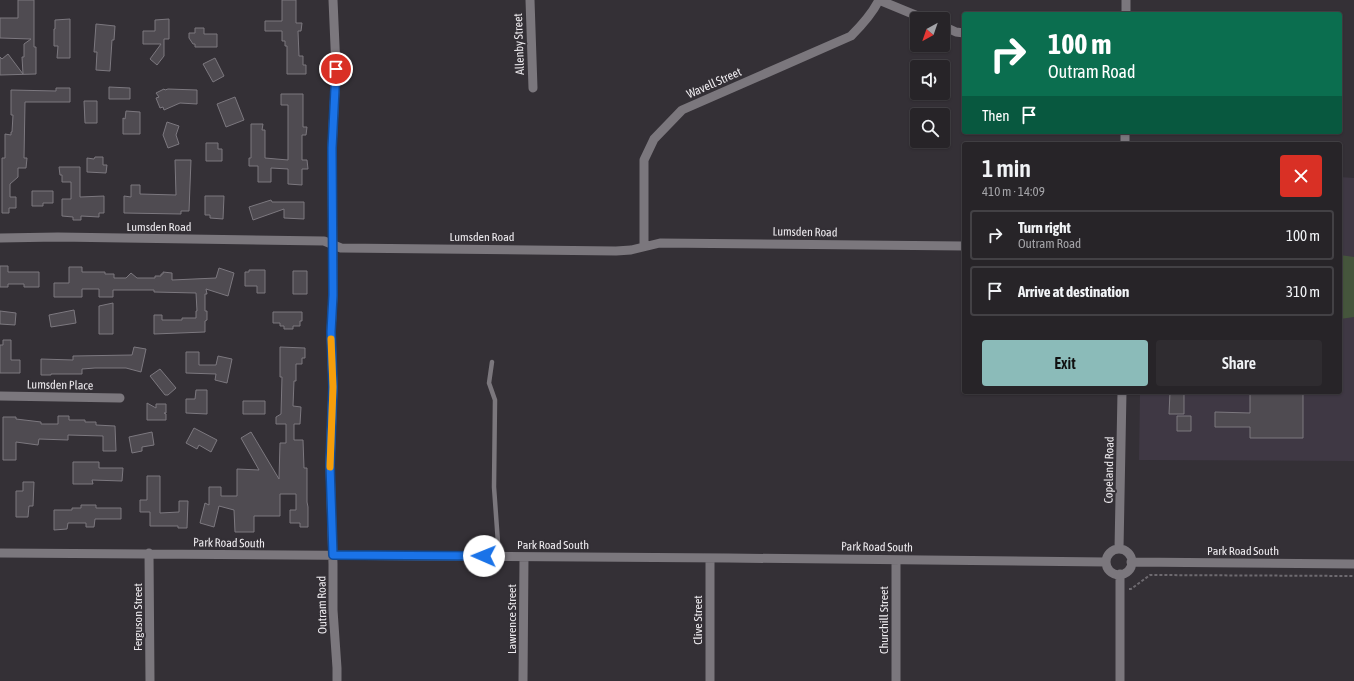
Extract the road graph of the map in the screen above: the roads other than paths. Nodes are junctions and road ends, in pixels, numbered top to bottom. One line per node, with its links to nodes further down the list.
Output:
1 (333, 0): 11 (street, Outram Road)
2 (530, 0): 9 (street, Allenby Street)
3 (879, 0): 6 (street); 12 (street, Wavell Street)
4 (1126, 0): 5 (street)
5 (1126, 12)
6 (910, 13)
7 (950, 29): 8 (street)
8 (962, 33)
9 (533, 88)
10 (0, 238): 11 (street, Lumsden Road)
11 (333, 244): 12 (street, Lumsden Road); 21 (street, Outram Road)
12 (644, 246): 13 (street, Lumsden Road)
13 (962, 246)
14 (492, 362): 22 (lane)
15 (1122, 394): 18 (street, Copeland Road)
16 (0, 396): 17 (street, Lumsden Place)
17 (120, 398)
18 (1119, 549): 26 (street); 27 (street)
19 (0, 553): 20 (street, Park Road South)
20 (149, 553): 21 (street, Park Road South); 30 (street, Ferguson Street)
21 (333, 555): 22 (street, Park Road South); 31 (street, Outram Road)
22 (499, 556): 23 (street, Park Road South)
23 (524, 557): 24 (street, Park Road South); 32 (street, Lawrence Street)
24 (710, 558): 25 (street, Park Road South); 33 (street, Clive Street)
25 (896, 560): 26 (street, Park Road South); 34 (street, Churchill Street)
26 (1106, 562): 29 (street)
27 (1131, 562): 28 (street, Park Road South); 29 (street)
28 (1354, 564)
29 (1120, 574): 35 (street)
30 (150, 681)
31 (337, 681)
32 (523, 681)
33 (710, 681)
34 (896, 681)
35 (1120, 681)

